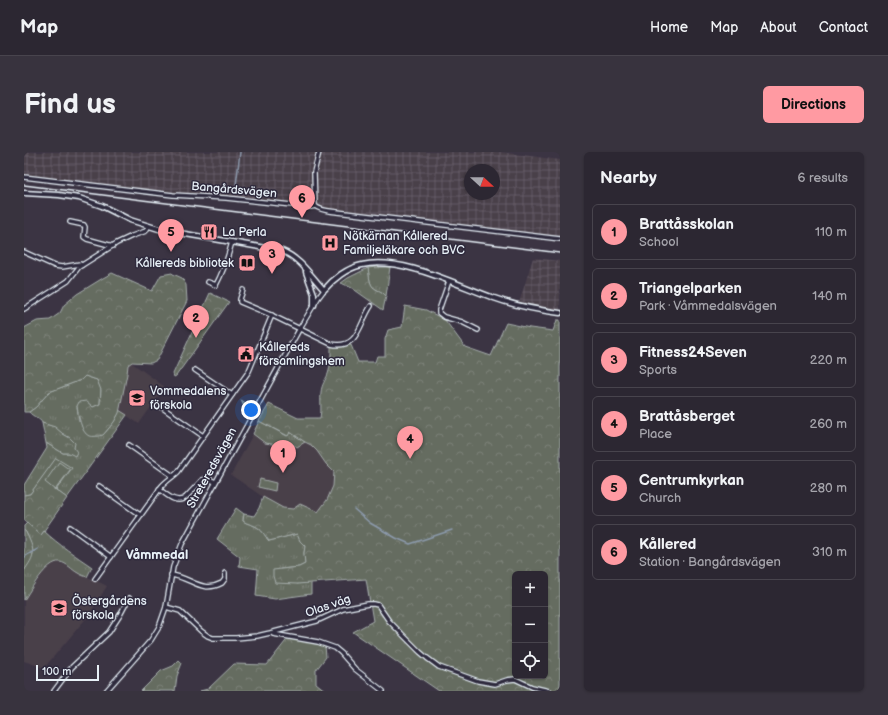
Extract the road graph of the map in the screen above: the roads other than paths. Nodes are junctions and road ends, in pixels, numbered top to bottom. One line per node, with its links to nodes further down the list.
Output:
1 (319, 152): 4 (street)
2 (24, 177): 4 (street, Bangårdsvägen)
3 (24, 193): 6 (street)
4 (315, 206): 7 (street, Bangårdsvägen)
5 (70, 222): 9 (street)
6 (148, 227): 8 (street); 9 (street)
7 (560, 239)
8 (232, 242): 12 (street); 14 (street)
9 (113, 246): 11 (street)
10 (24, 252): 11 (street)
11 (82, 265): 19 (street)
12 (306, 270): 16 (street); 17 (street)
13 (449, 281): 16 (street); 20 (street); 23 (street)
14 (208, 282)
15 (244, 290): 21 (street)
16 (324, 290): 17 (street, Streteredsvägen)
17 (314, 305): 22 (street, Streteredsvägen)
18 (371, 306): 22 (street)
19 (24, 309)
20 (560, 313)
21 (272, 316): 22 (street); 25 (street)
22 (300, 328): 30 (street, Streteredsvägen)
23 (478, 330)
24 (195, 370): 25 (street)
25 (232, 395): 27 (street)
26 (157, 404): 27 (street)
27 (203, 436): 29 (street)
28 (128, 445): 29 (street)
29 (173, 476): 32 (street)
30 (215, 482): 32 (street); 37 (street, Streteredsvägen)
31 (99, 486): 33 (street)
32 (159, 489): 33 (street)
33 (140, 515): 35 (street)
34 (70, 528): 35 (street)
35 (111, 557): 38 (street)
36 (225, 573): 37 (street)
37 (171, 575): 40 (street, Streteredsvägen)
38 (95, 579)
39 (129, 598): 42 (street)
40 (166, 607): 41 (street, Olas väg); 43 (street, Streteredsvägen)
41 (270, 634): 44 (street); 45 (street, Olas väg)
42 (54, 691)
43 (106, 691)
44 (383, 691)
45 (549, 691)

